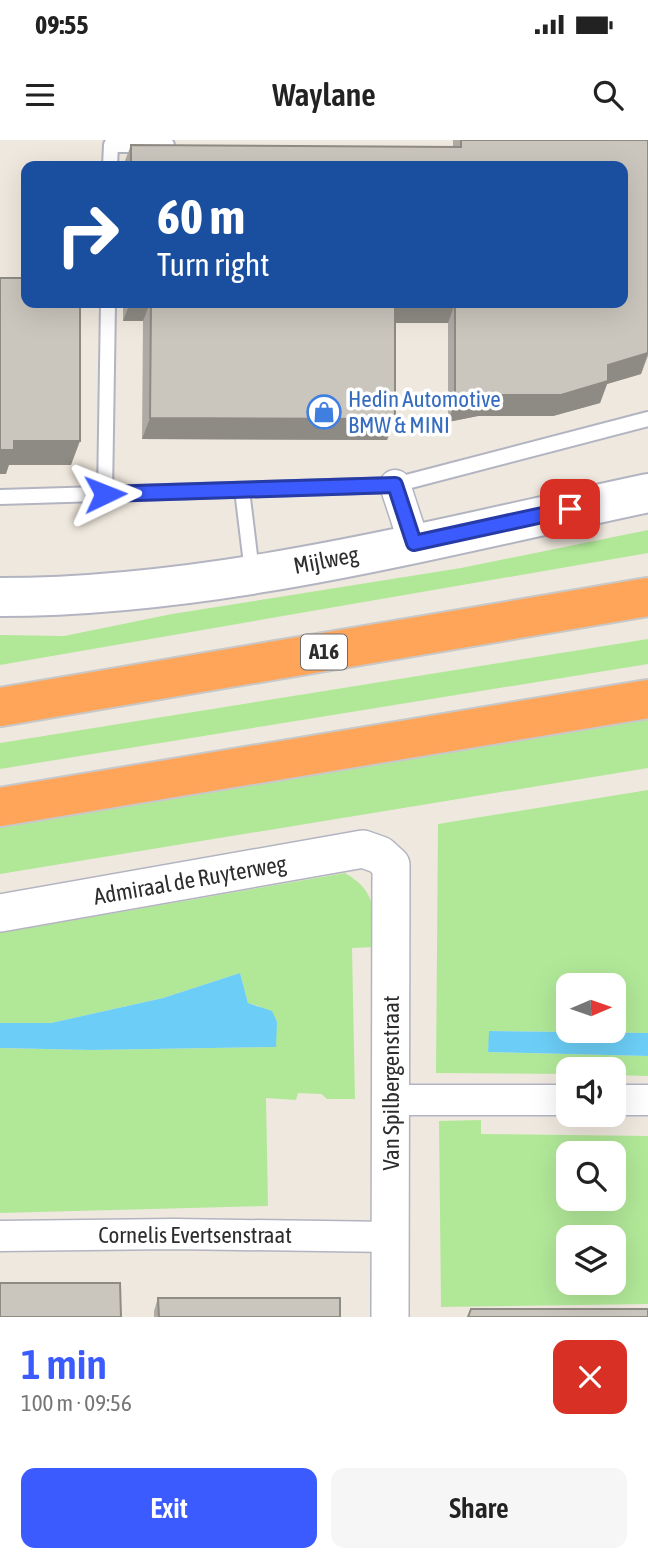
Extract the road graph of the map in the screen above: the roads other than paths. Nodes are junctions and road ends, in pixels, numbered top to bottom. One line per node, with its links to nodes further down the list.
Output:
1 (167, 145): 2 (lane)
2 (110, 161)
3 (108, 308): 8 (lane)
4 (648, 419): 5 (lane)
5 (395, 485): 6 (lane); 10 (street)
6 (242, 490): 8 (lane); 11 (lane)
7 (648, 493): 10 (main road, Mijlweg)
8 (105, 494): 9 (lane)
9 (0, 497)
10 (414, 543): 11 (main road, Mijlweg)
11 (252, 574): 12 (main road, Mijlweg)
12 (0, 597)
13 (648, 597): 15 (highway, A16)
14 (648, 699): 16 (highway)
15 (0, 707)
16 (0, 807)
17 (380, 855): 18 (street, Admiraal de Ruyterweg); 19 (street, Van Spilbergenstraat)
18 (0, 913)
19 (391, 1100): 20 (street); 24 (street, Van Spilbergenstraat)
20 (556, 1100)
21 (626, 1100): 22 (street)
22 (648, 1100)
23 (0, 1236): 24 (street, Cornelis Evertsenstraat)
24 (391, 1237): 25 (street, Van Spilbergenstraat)
25 (390, 1317)

